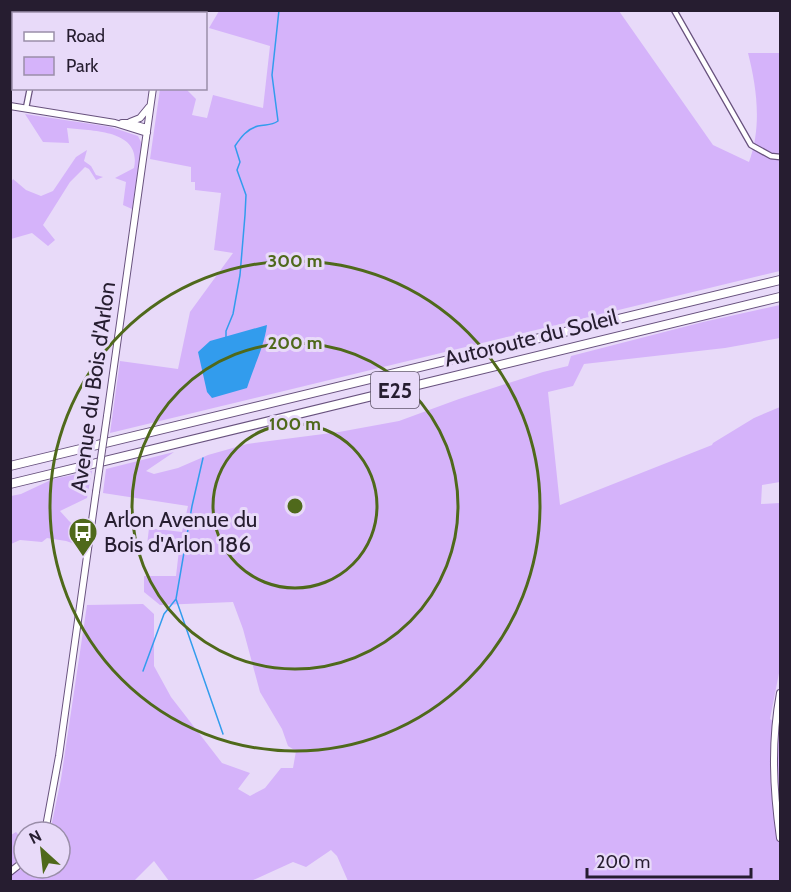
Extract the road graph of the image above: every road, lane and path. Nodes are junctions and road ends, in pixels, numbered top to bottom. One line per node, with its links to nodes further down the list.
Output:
1 (674, 10): 10 (street)
2 (30, 90): 6 (street)
3 (153, 90): 4 (main road, Avenue du Bois d'Arlon)
4 (151, 105): 8 (main road); 9 (main road, Avenue du Bois d'Arlon)
5 (10, 106): 6 (main road)
6 (26, 108): 7 (main road)
7 (115, 123): 8 (main road); 9 (main road)
8 (129, 123): 9 (main road)
9 (147, 131): 16 (main road, Avenue du Bois d'Arlon, bridge)
10 (780, 157)
11 (780, 280): 13 (highway, Autoroute du Soleil / E25)
12 (780, 297): 14 (highway, Autoroute du Soleil / E25)
13 (10, 466)
14 (10, 484)
15 (780, 693): 17 (main road)
16 (47, 820)
17 (780, 838)

